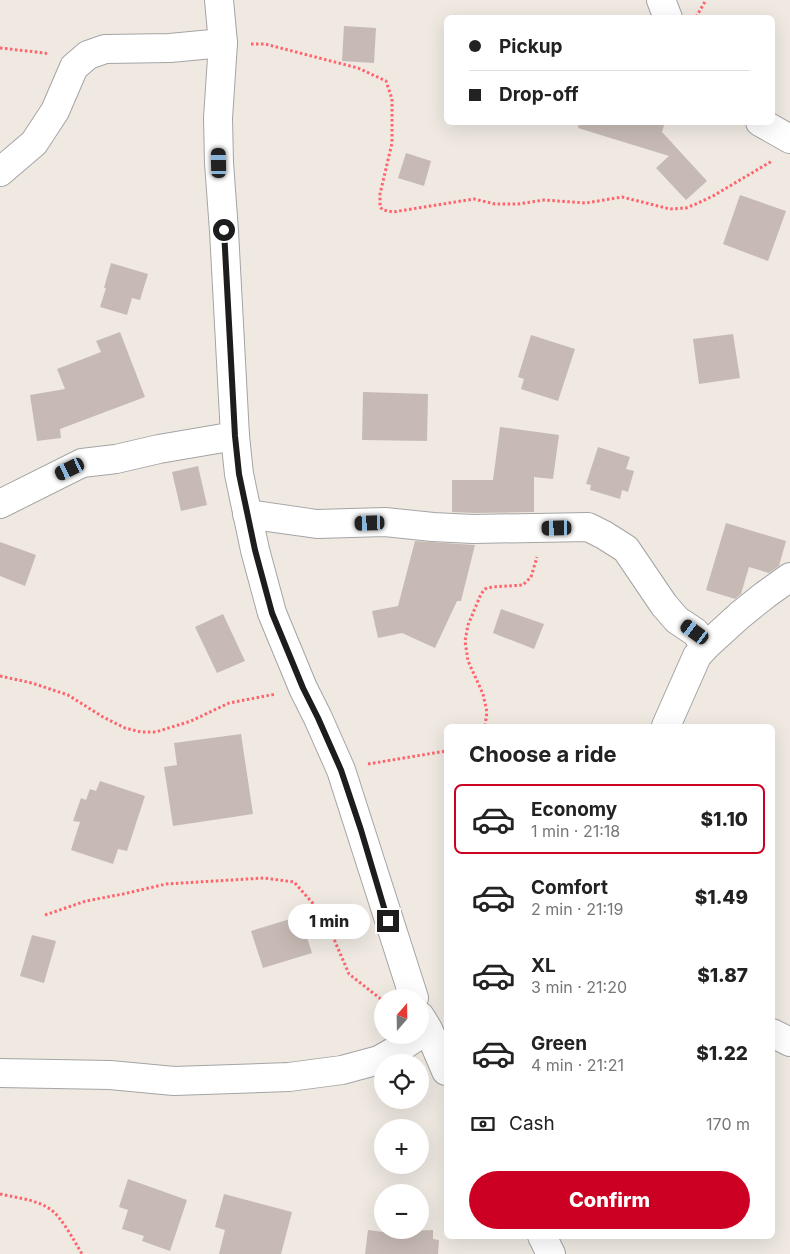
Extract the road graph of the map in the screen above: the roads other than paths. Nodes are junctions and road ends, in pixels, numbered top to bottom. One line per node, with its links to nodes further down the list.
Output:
1 (219, 0): 4 (street)
2 (661, 0): 3 (street)
3 (667, 15)
4 (223, 43): 7 (street); 8 (street)
5 (763, 125): 6 (street)
6 (784, 148)
7 (0, 172)
8 (235, 436): 9 (street); 10 (street)
9 (0, 504)
10 (247, 514): 12 (street); 14 (street)
11 (790, 577): 12 (street)
12 (706, 646): 13 (street)
13 (667, 724)
14 (411, 989)
15 (429, 1033): 19 (street)
16 (775, 1034): 17 (street)
17 (790, 1042)
18 (405, 1044): 20 (street)
19 (444, 1066)
20 (0, 1073)
21 (544, 1239): 22 (street)
22 (551, 1254)

